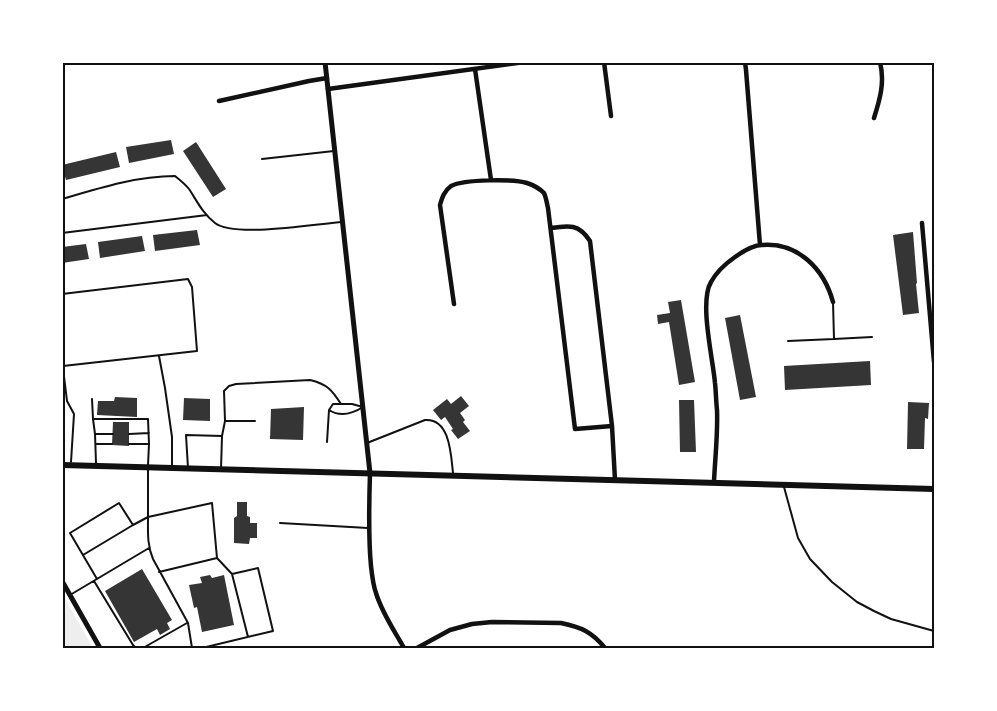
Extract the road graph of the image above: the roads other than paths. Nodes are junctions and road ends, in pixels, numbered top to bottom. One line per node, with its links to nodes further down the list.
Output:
1 (325, 62): 7 (street)
2 (526, 62): 6 (street)
3 (604, 62): 10 (street)
4 (745, 62): 21 (street)
5 (880, 62): 11 (street)
6 (476, 69): 8 (street); 14 (street)
7 (327, 78): 8 (street); 9 (street)
8 (328, 89): 12 (street)
9 (219, 101)
10 (611, 116)
11 (874, 118)
12 (334, 151): 13 (lane); 17 (street)
13 (262, 159)
14 (491, 180): 19 (street); 24 (street)
15 (62, 199): 16 (lane)
16 (207, 215): 17 (lane); 20 (lane)
17 (342, 222): 34 (street)
18 (922, 223): 30 (street)
19 (551, 228): 39 (street); 39 (street)
20 (62, 233)
21 (760, 245): 23 (street); 61 (street)
22 (62, 294): 28 (lane)
23 (833, 302): 26 (lane)
24 (454, 304)
25 (872, 336): 26 (lane)
26 (834, 339): 27 (lane)
27 (788, 341)
28 (159, 355): 31 (lane); 55 (lane)
29 (62, 360): 31 (lane)
30 (934, 362)
31 (63, 366): 52 (lane)
32 (92, 399): 36 (lane)
33 (341, 404): 34 (lane); 35 (lane); 37 (lane)
34 (363, 407): 35 (lane); 50 (street)
35 (329, 410): 45 (lane)
36 (94, 419): 40 (lane); 41 (lane)
37 (225, 421): 38 (lane); 44 (lane)
38 (255, 421)
39 (612, 426): 60 (street)
40 (149, 433): 43 (lane); 49 (lane)
41 (95, 434): 42 (lane); 46 (lane)
42 (113, 434)
43 (129, 434)
44 (222, 436): 56 (lane); 57 (lane)
45 (327, 442)
46 (96, 444): 47 (lane); 53 (lane)
47 (112, 444)
48 (128, 444): 49 (lane)
49 (149, 444): 54 (lane)
50 (367, 444): 58 (street); 59 (lane)
51 (62, 465): 52 (main road)
52 (71, 465): 53 (main road)
53 (96, 466): 54 (main road)
54 (148, 467): 55 (main road); 64 (lane)
55 (172, 468): 56 (main road)
56 (188, 468): 57 (main road)
57 (221, 469): 58 (main road)
58 (370, 474): 59 (main road); 67 (street)
59 (453, 476): 60 (main road)
60 (615, 480): 61 (main road)
61 (714, 482): 62 (main road)
62 (784, 484): 63 (main road); 78 (lane)
63 (934, 489)
64 (148, 517): 66 (lane); 68 (lane); 70 (lane)
65 (280, 523): 67 (lane)
66 (132, 525): 69 (lane); 69 (lane)
67 (369, 528): 84 (street)
68 (149, 548): 71 (lane); 73 (lane)
69 (83, 555): 73 (lane)
70 (217, 558): 71 (lane); 72 (lane)
71 (160, 572): 77 (lane)
72 (232, 574): 79 (lane); 79 (lane)
73 (97, 579): 74 (lane)
74 (94, 581): 76 (lane); 81 (lane)
75 (62, 582): 76 (street)
76 (70, 595): 80 (street)
77 (188, 623): 81 (lane); 82 (lane)
78 (934, 630)
79 (248, 638): 83 (lane)
80 (100, 648)
81 (143, 648)
82 (192, 648)
83 (202, 648)
84 (404, 648)
85 (417, 648): 86 (street)
86 (604, 648)

